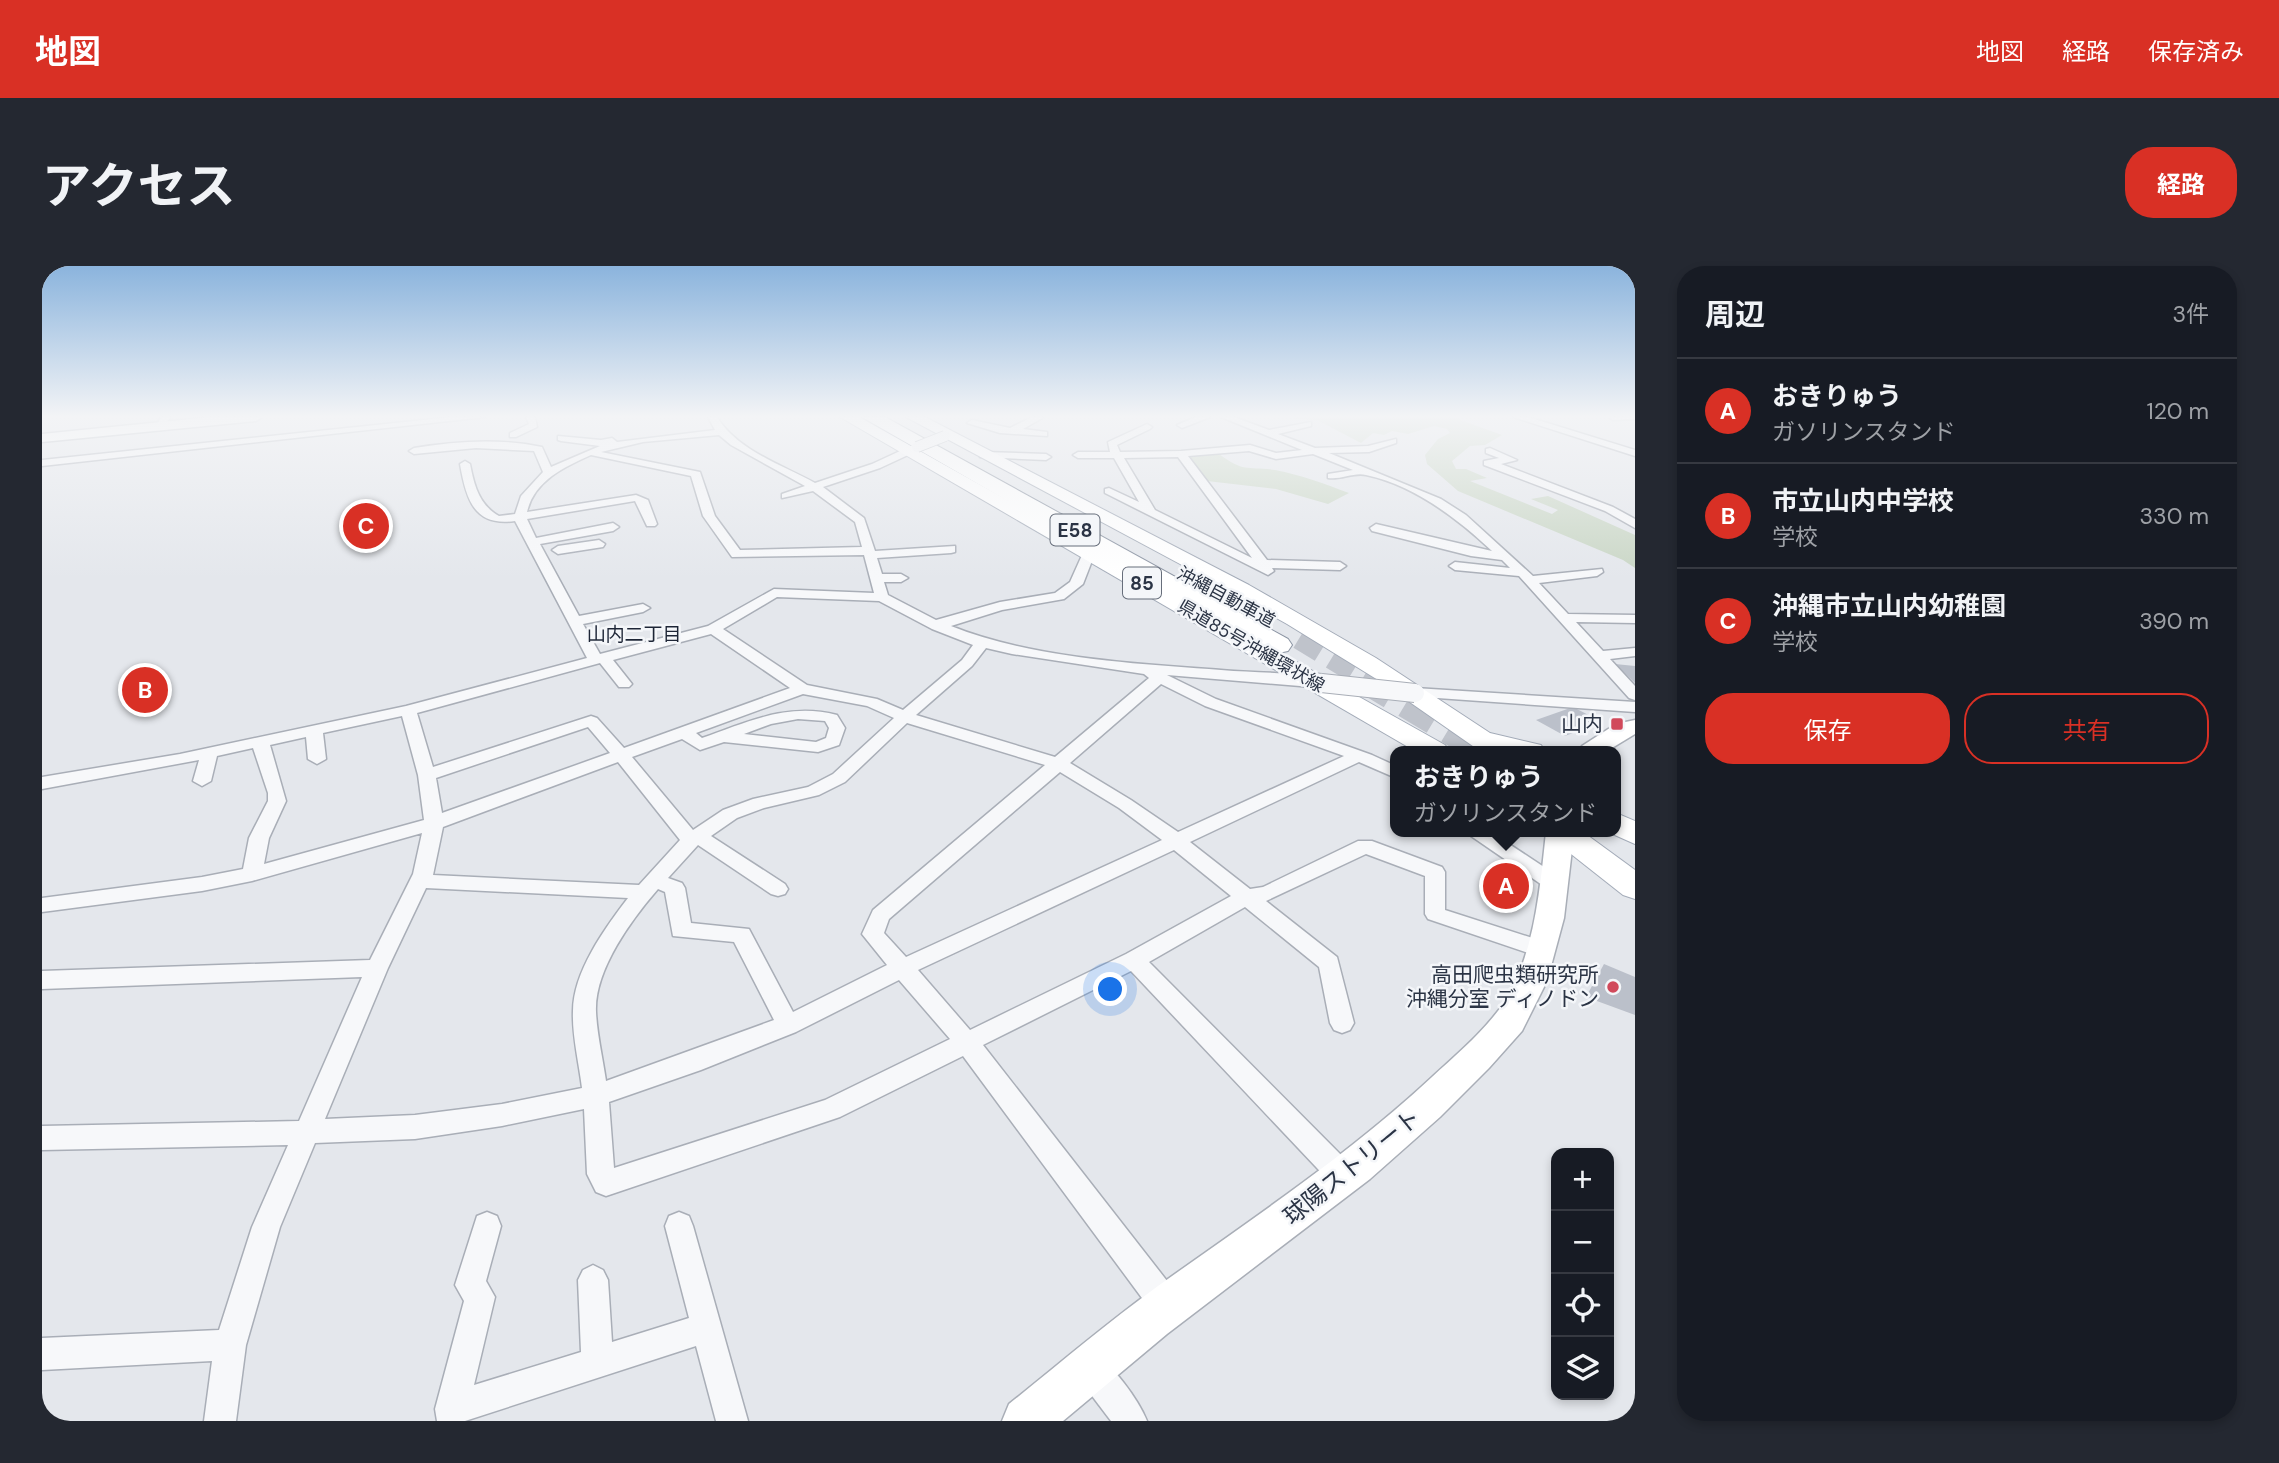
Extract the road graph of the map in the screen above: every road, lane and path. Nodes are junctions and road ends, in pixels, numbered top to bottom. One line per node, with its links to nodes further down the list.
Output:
1 (466, 471): 19 (street)
2 (548, 471): 19 (street)
3 (680, 471): 29 (street)
4 (784, 471): 15 (street)
5 (862, 471): 15 (street)
6 (949, 471): 30 (main road, 県道85号沖縄環状線 / 85)
7 (967, 471): 50 (highway, 沖縄自動車道 / E58)
8 (992, 471): 48 (highway, 沖縄自動車道 / E58)
9 (1015, 471): 58 (main road, 85)
10 (1128, 471): 18 (street)
11 (1195, 471): 25 (street)
12 (1365, 471): 14 (street); 31 (street)
13 (1507, 471): 21 (street)
14 (1332, 476)
15 (815, 487): 17 (street); 29 (street)
16 (1109, 491): 18 (street)
17 (786, 496)
18 (1150, 511): 24 (street)
19 (520, 516): 20 (street); 27 (street)
20 (651, 524)
21 (1635, 524)
22 (613, 527): 27 (street)
23 (1376, 528): 31 (street)
24 (1198, 536): 25 (street); 32 (street)
25 (1243, 538): 32 (street)
26 (599, 544): 27 (street)
27 (536, 547): 45 (street)
28 (951, 549): 29 (street)
29 (869, 553): 37 (street)
30 (1089, 553): 39 (street); 55 (main road, 県道85号沖縄環状線 / 85)
31 (1507, 557): 36 (street)
32 (1263, 564): 33 (street)
33 (1340, 566)
34 (1455, 566): 36 (street)
35 (1597, 572): 36 (street)
36 (1526, 577): 43 (street)
37 (877, 578): 38 (street); 40 (street)
38 (901, 578)
39 (1059, 596): 41 (street); 46 (street)
40 (882, 597): 46 (street); 47 (street)
41 (1077, 607)
42 (643, 608): 45 (street)
43 (1563, 618): 44 (street); 52 (street)
44 (1635, 619)
45 (576, 621): 53 (street)
46 (937, 626): 49 (street)
47 (713, 629): 53 (street); 57 (street)
48 (1300, 637)
49 (982, 643): 54 (street); 62 (street)
50 (1278, 645)
51 (1635, 652): 52 (street)
52 (1597, 656): 59 (street)
53 (600, 659): 56 (street); 61 (street)
54 (1151, 673): 55 (street); 73 (street); 75 (street)
55 (1312, 682): 58 (street, bridge); 69 (main road, 県道85号沖縄環状線 / 85)
56 (624, 684)
57 (802, 689): 62 (street); 65 (street)
58 (1415, 693): 60 (street); 68 (main road, 85)
59 (1635, 695)
60 (1635, 707)
61 (408, 710): 64 (street); 77 (street)
62 (906, 717): 75 (street); 84 (street)
63 (1635, 727): 70 (main road)
64 (314, 730): 67 (street); 74 (street)
65 (684, 732): 66 (street); 72 (street)
66 (725, 737): 66 (street)
67 (262, 741): 71 (street); 86 (street)
68 (1489, 745)
69 (1426, 746)
70 (1599, 746)
71 (209, 753): 78 (street); 79 (street)
72 (622, 754): 77 (street); 80 (street); 84 (street)
73 (1359, 756): 76 (street); 85 (street)
74 (317, 759)
75 (1059, 764): 85 (street); 97 (street)
76 (1390, 770)
77 (427, 775): 80 (street)
78 (202, 781)
79 (42, 783)
80 (434, 823): 86 (street); 87 (street)
81 (1485, 837): 88 (street)
82 (1560, 837): 88 (main road, 球陽ストリート)
83 (1568, 837): 90 (main road)
84 (694, 838): 89 (street); 91 (street)
85 (1175, 840): 92 (street); 97 (street)
86 (252, 874): 93 (street)
87 (420, 881): 89 (street); 96 (street)
88 (1555, 884): 94 (main road, 球陽ストリート)
89 (649, 886): 100 (street); 102 (street)
90 (1635, 887)
91 (778, 889)
92 (1245, 897): 94 (street); 95 (street); 99 (street)
93 (42, 905)
94 (1540, 949): 105 (main road, 球陽ストリート)
95 (1134, 960): 101 (street); 105 (street)
96 (377, 968): 98 (street); 103 (street)
97 (900, 969): 100 (street); 101 (street)
98 (42, 980)
99 (1342, 1024)
100 (788, 1025): 102 (street)
101 (967, 1043): 102 (street); 109 (street)
102 (596, 1096): 103 (street)
103 (308, 1132): 104 (street); 111 (street)
104 (42, 1138)
105 (1343, 1176): 109 (main road, 球陽ストリート)
106 (488, 1226): 115 (street)
107 (679, 1226): 110 (street)
108 (593, 1280): 113 (street)
109 (1167, 1306): 114 (main road, 球陽ストリート)
110 (708, 1327): 113 (street); 117 (street)
111 (230, 1345): 112 (street); 116 (street)
112 (42, 1354)
113 (597, 1363): 115 (street)
114 (1091, 1369): 118 (main road, 球陽ストリート); 119 (street)
115 (451, 1415)
116 (220, 1421)
117 (732, 1421)
118 (1026, 1421)
119 (1131, 1421)

